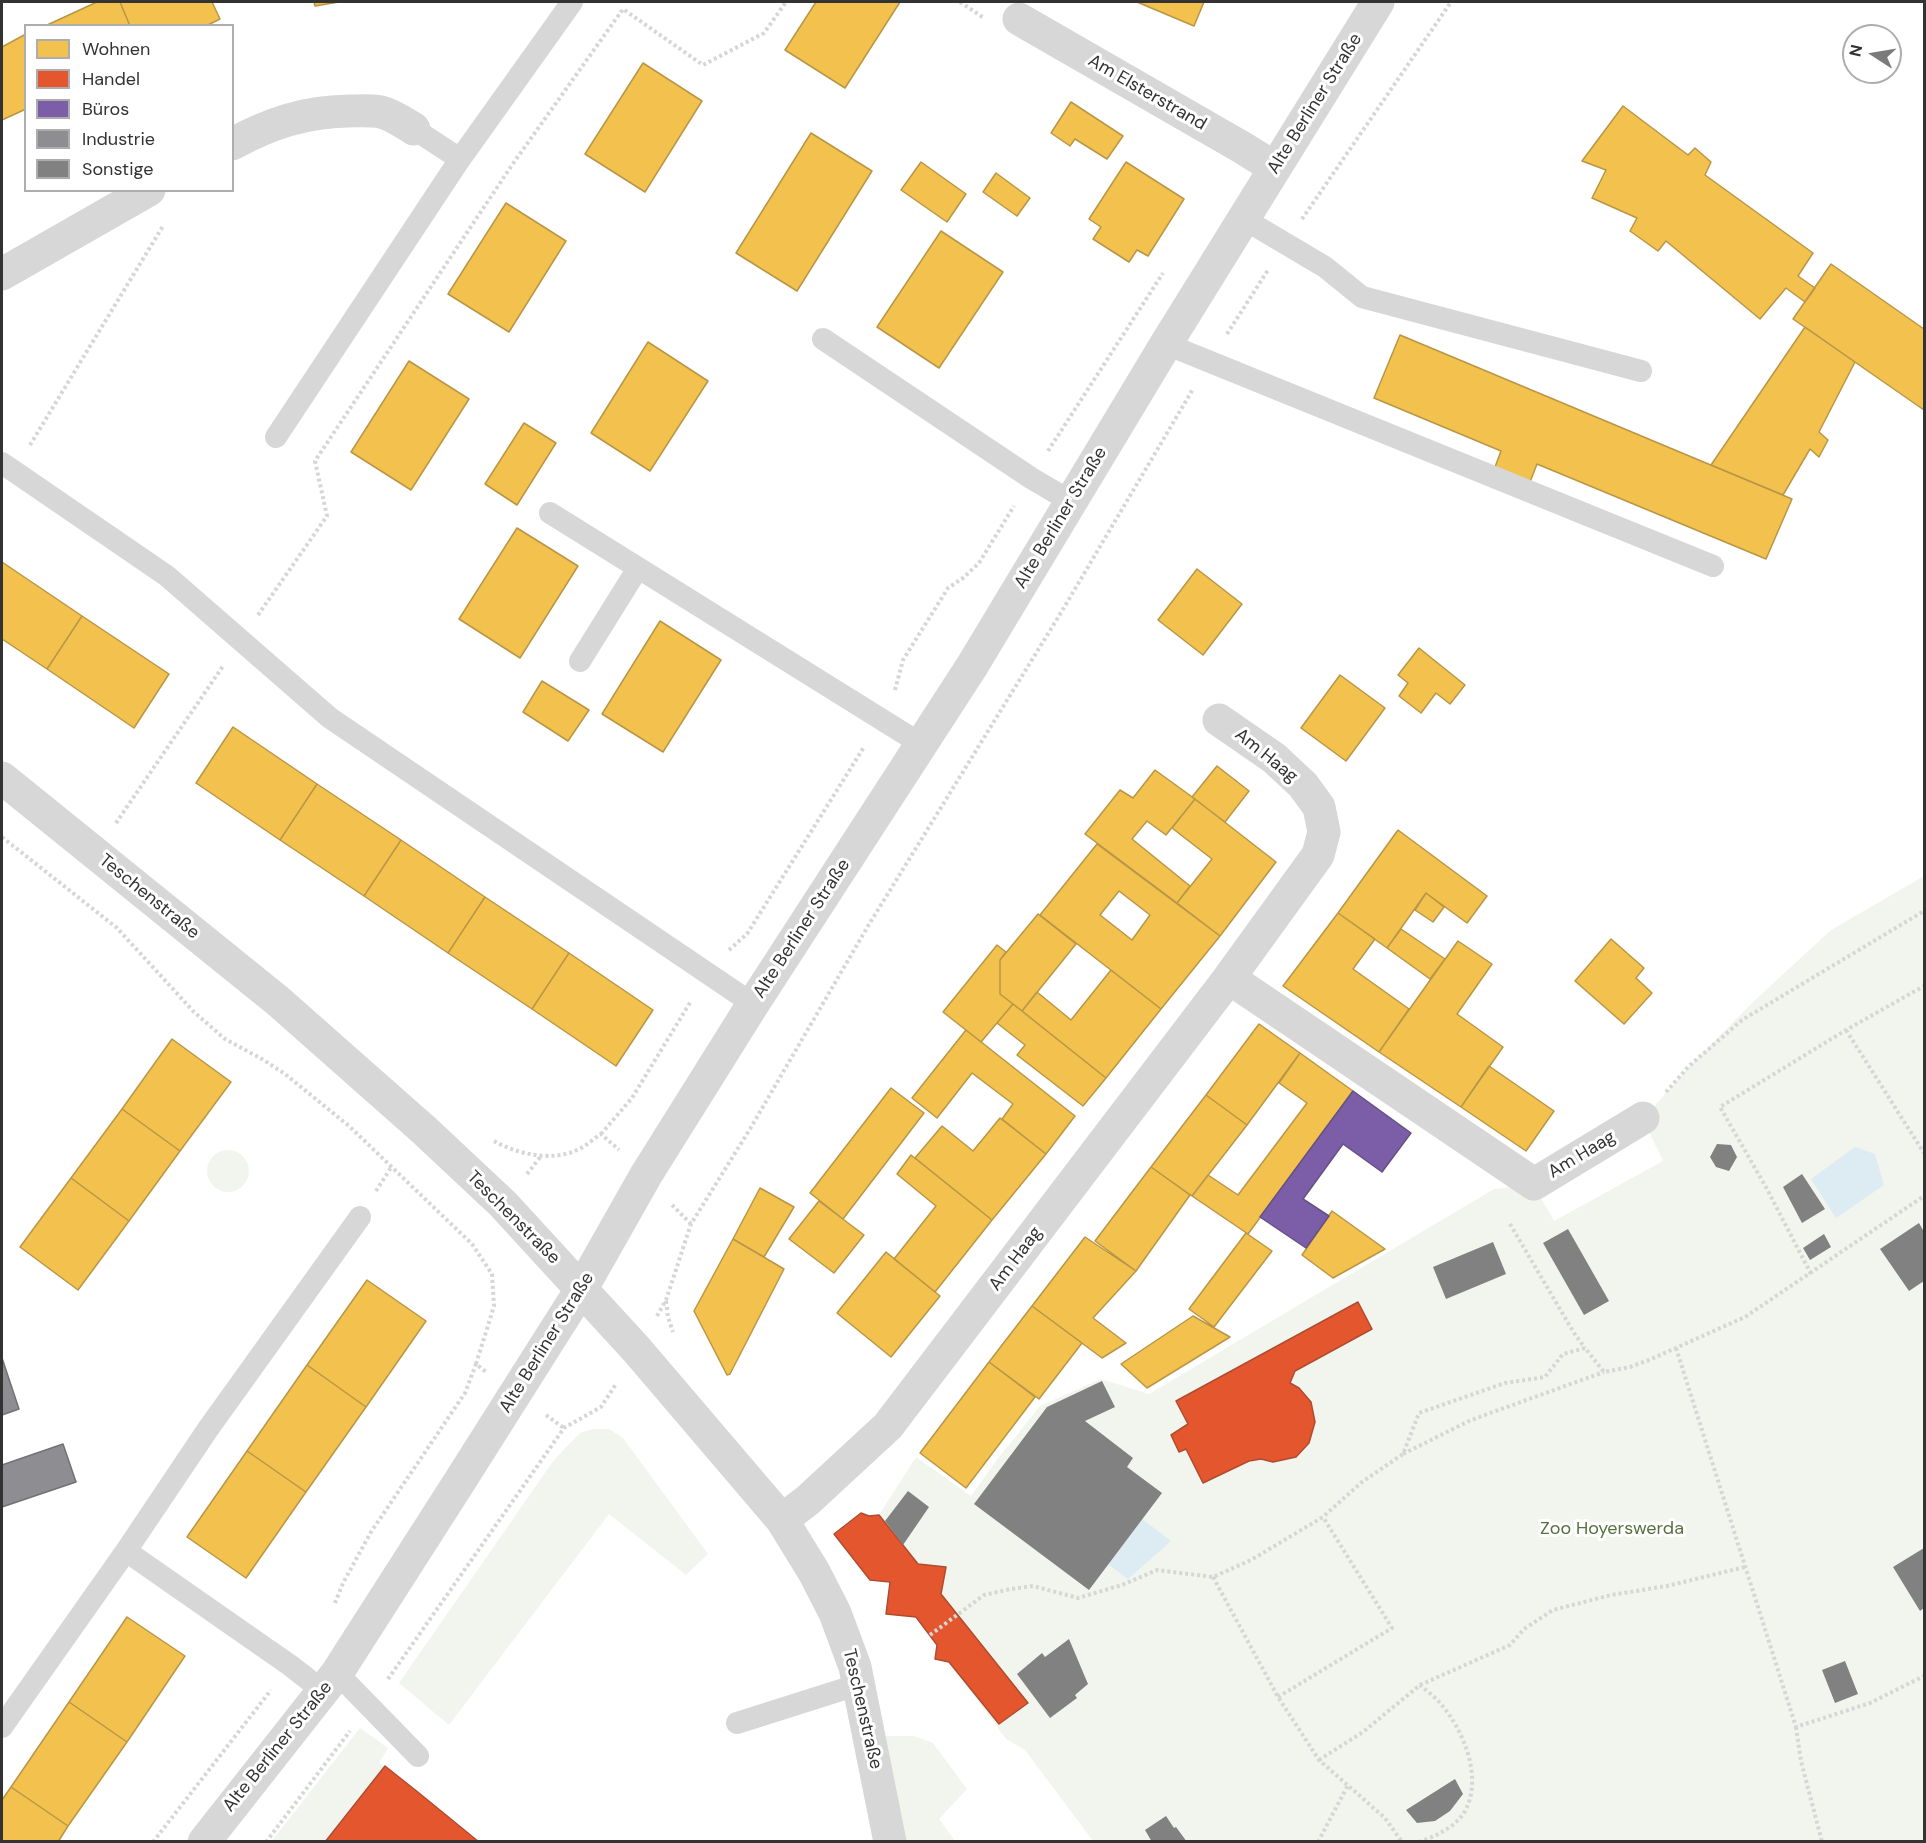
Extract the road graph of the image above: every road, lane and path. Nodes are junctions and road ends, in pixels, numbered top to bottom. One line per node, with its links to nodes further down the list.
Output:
1 (572, 2): 8 (lane)
2 (786, 2): 27 (path)
3 (1378, 2): 9 (street, Alte Berliner Straße)
4 (1451, 2): 13 (path)
5 (1019, 19): 9 (street, Am Elsterstrand)
6 (414, 129): 7 (street); 8 (lane)
7 (234, 143)
8 (459, 159): 20 (lane)
9 (1275, 168): 11 (street, Alte Berliner Straße)
10 (146, 192): 15 (street)
11 (1244, 219): 13 (lane); 17 (street, Alte Berliner Straße)
12 (166, 220): 21 (path)
13 (1285, 244): 18 (path); 19 (lane)
14 (1166, 268): 22 (path)
15 (2, 274)
16 (823, 339): 22 (lane)
17 (1166, 344): 18 (lane); 23 (street, Alte Berliner Straße)
18 (1210, 361): 25 (lane); 48 (path)
19 (1641, 371)
20 (276, 437)
21 (8, 467): 27 (lane)
22 (1031, 477): 23 (lane); 29 (path)
23 (1070, 501): 31 (street, Alte Berliner Straße)
24 (550, 513): 26 (lane)
25 (1713, 566)
26 (638, 568): 28 (lane); 29 (lane)
27 (241, 640): 33 (path); 36 (lane)
28 (579, 661)
29 (881, 718): 31 (lane); 36 (path)
30 (1219, 720): 37 (street, Am Haag)
31 (921, 744): 39 (street, Alte Berliner Straße)
32 (2, 778): 51 (street, Teschenstraße)
33 (107, 821)
34 (2, 837): 55 (path)
35 (1924, 911): 41 (path)
36 (707, 973): 39 (lane); 42 (path)
37 (1229, 978): 41 (street, Am Haag); 61 (street, Am Haag)
38 (1924, 986): 40 (path)
39 (753, 1004): 45 (street, Alte Berliner Straße)
40 (1846, 1030): 44 (path); 50 (path)
41 (1643, 1118)
42 (601, 1134): 43 (path); 45 (path)
43 (489, 1138)
44 (1924, 1153)
45 (646, 1175): 48 (path); 51 (street, Alte Berliner Straße)
46 (1924, 1197): 50 (path)
47 (360, 1217): 62 (lane)
48 (690, 1224): 54 (path)
49 (1510, 1224): 53 (path)
50 (1811, 1274): 52 (path)
51 (582, 1288): 54 (street, Teschenstraße); 57 (street, Alte Berliner Straße)
52 (1675, 1347): 56 (path); 63 (path)
53 (1585, 1348): 56 (path); 59 (path)
54 (637, 1350): 58 (path); 61 (street, Teschenstraße)
55 (476, 1364): 57 (path); 65 (path)
56 (1604, 1372): 59 (path)
57 (515, 1393): 58 (path); 69 (street, Alte Berliner Straße)
58 (564, 1428): 73 (path)
59 (1403, 1455): 60 (path)
60 (1323, 1517): 64 (path); 72 (path)
61 (782, 1520): 70 (street, Teschenstraße)
62 (126, 1551): 67 (lane); 75 (lane)
63 (1745, 1567): 71 (path); 76 (path)
64 (1213, 1577): 66 (path); 72 (path)
65 (330, 1611)
66 (930, 1635)
67 (291, 1666): 69 (lane); 80 (path)
68 (1924, 1676): 76 (path)
69 (330, 1682): 73 (lane); 81 (street, Alte Berliner Straße)
70 (860, 1684): 74 (lane); 83 (street, Teschenstraße)
71 (1420, 1685): 78 (path); 86 (path)
72 (1278, 1697): 78 (path)
73 (370, 1706): 77 (lane); 82 (path)
74 (737, 1723)
75 (2, 1726)
76 (1796, 1727): 87 (path)
77 (418, 1756)
78 (1319, 1760): 79 (path)
79 (1348, 1785): 84 (path); 85 (path)
80 (153, 1842)
81 (204, 1842)
82 (266, 1842)
83 (890, 1842)
84 (1318, 1842)
85 (1402, 1842)
86 (1419, 1842)
87 (1822, 1842)

